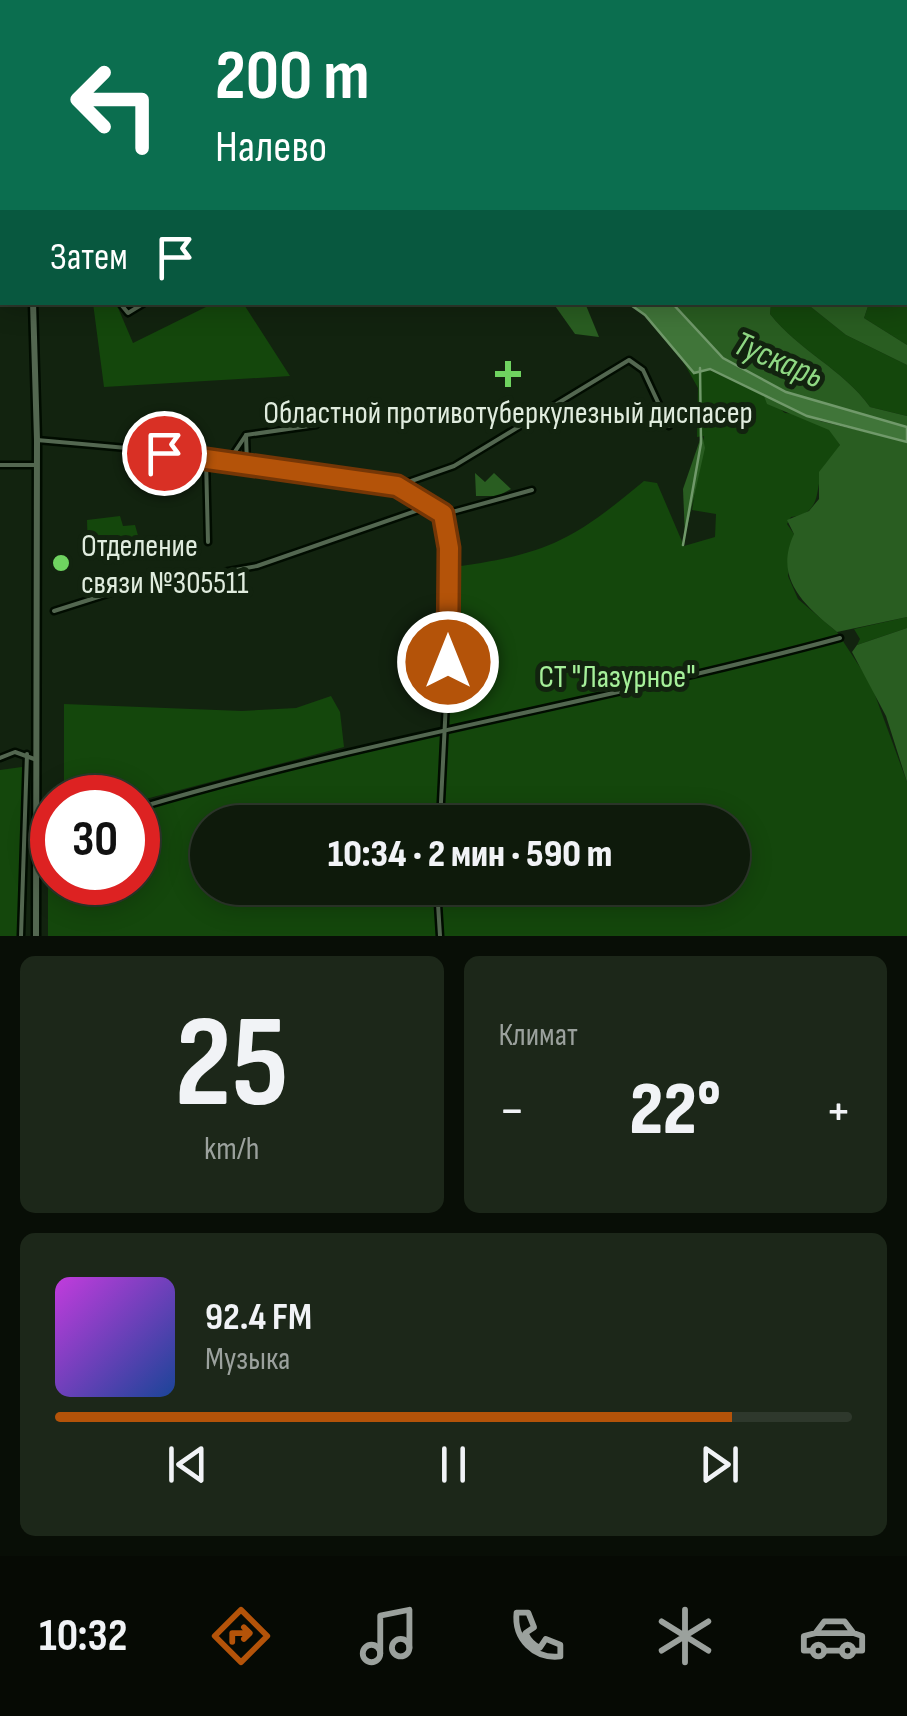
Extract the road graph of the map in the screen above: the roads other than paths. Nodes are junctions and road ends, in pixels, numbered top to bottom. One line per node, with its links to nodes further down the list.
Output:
1 (33, 305): 5 (main road)
2 (316, 425): 4 (street)
3 (670, 426): 11 (street)
4 (246, 435): 7 (street); 10 (street)
5 (37, 440): 6 (street); 9 (main road)
6 (206, 458): 7 (street); 15 (street)
7 (228, 462): 10 (street)
8 (0, 465): 9 (street)
9 (37, 465): 21 (main road)
10 (247, 465): 11 (street)
11 (397, 486): 13 (street)
12 (532, 490): 14 (street)
13 (430, 506): 14 (street); 16 (street)
14 (443, 514): 18 (street)
15 (208, 542)
16 (54, 611)
17 (840, 638): 18 (street)
18 (444, 728): 23 (street); 24 (street)
19 (27, 754): 20 (street); 21 (street); 27 (street)
20 (0, 758)
21 (38, 760): 22 (main road)
22 (38, 775)
23 (160, 801)
24 (441, 805)
25 (37, 905): 28 (main road)
26 (439, 905): 29 (street)
27 (21, 936)
28 (36, 936)
29 (440, 936)

